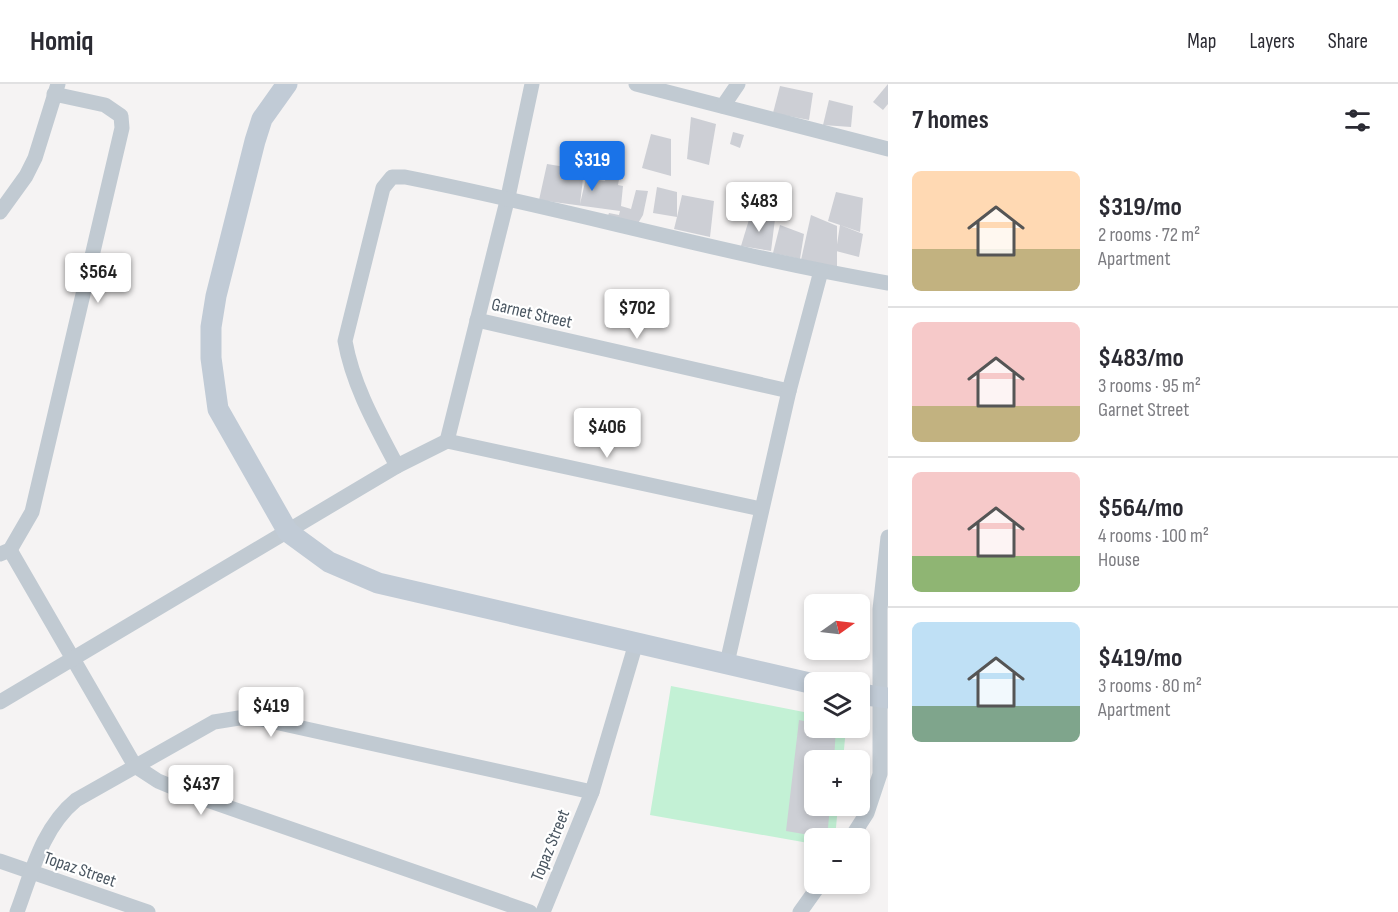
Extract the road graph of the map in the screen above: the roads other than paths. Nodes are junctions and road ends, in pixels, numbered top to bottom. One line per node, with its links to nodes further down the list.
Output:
1 (287, 84): 17 (street)
2 (532, 84): 8 (street)
3 (636, 84): 6 (street)
4 (738, 84): 6 (street)
5 (56, 89): 9 (street); 19 (street)
6 (723, 106): 7 (street)
7 (888, 149)
8 (508, 197): 10 (street); 12 (street); 15 (street)
9 (0, 212)
10 (821, 271): 11 (street); 13 (street)
11 (888, 283)
12 (477, 320): 13 (street, Garnet Street); 14 (street)
13 (789, 391): 16 (street)
14 (447, 441): 15 (street); 16 (street)
15 (397, 466): 17 (street)
16 (761, 509): 22 (street)
17 (288, 532): 20 (street); 21 (street)
18 (888, 537): 25 (street)
19 (5, 552): 21 (street)
20 (636, 643): 22 (street); 28 (street, Topaz Street)
21 (72, 660): 26 (street); 27 (street)
22 (726, 663): 23 (street)
23 (804, 682)
24 (870, 696): 25 (street)
25 (885, 699): 29 (street)
26 (0, 702)
27 (135, 766): 28 (street); 31 (street); 35 (street)
28 (592, 792): 36 (street, Topaz Street)
29 (857, 828)
30 (0, 861): 31 (street, Topaz Street)
31 (31, 873): 33 (street); 34 (street, Topaz Street)
32 (813, 894): 37 (street)
33 (17, 912)
34 (148, 912)
35 (530, 912)
36 (543, 912)
37 (800, 912)

